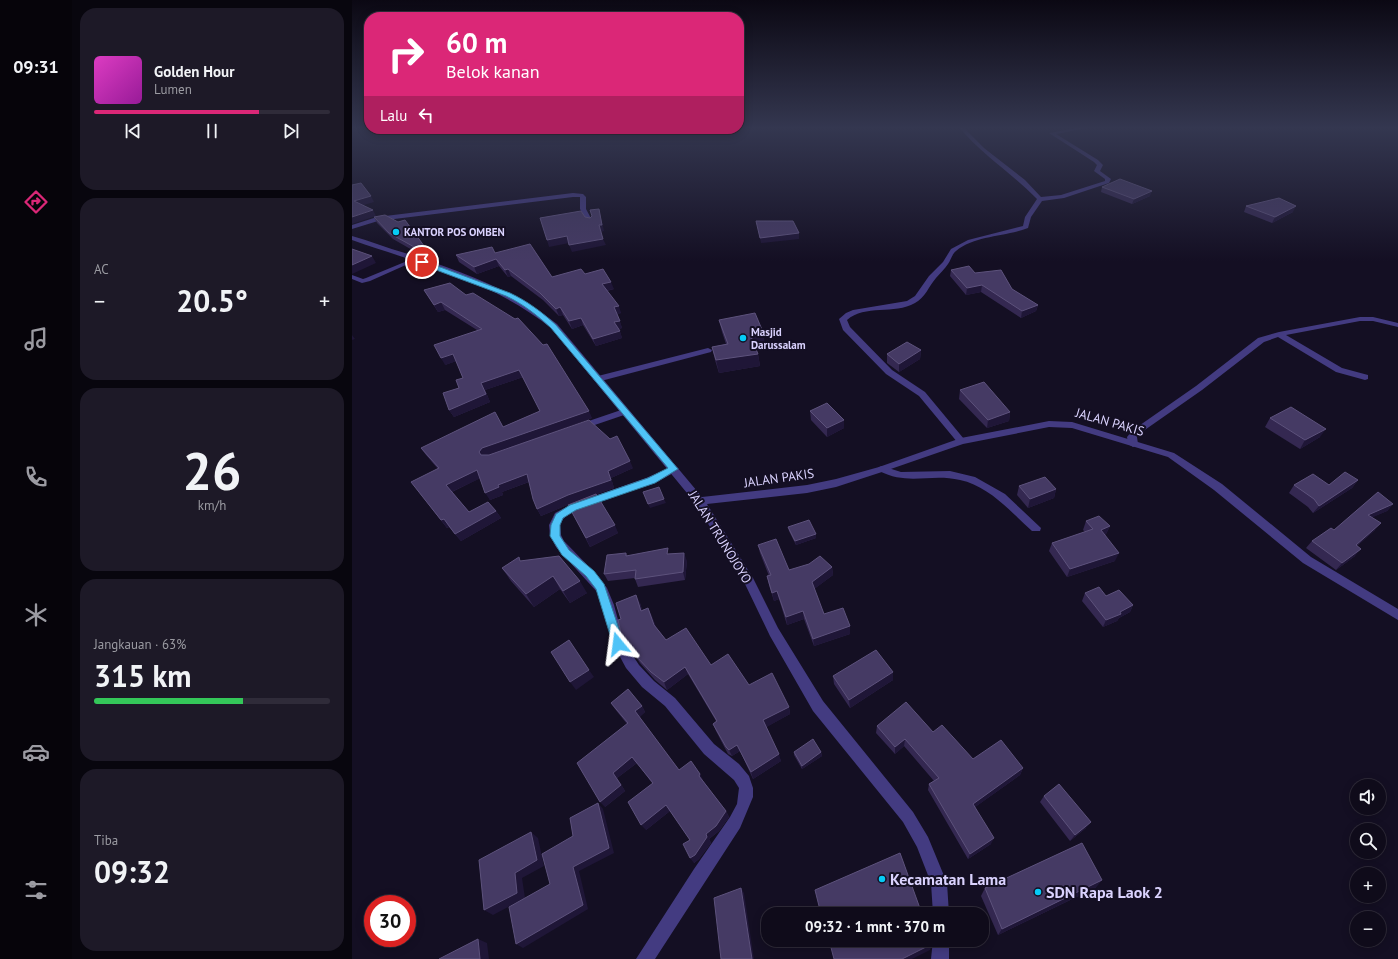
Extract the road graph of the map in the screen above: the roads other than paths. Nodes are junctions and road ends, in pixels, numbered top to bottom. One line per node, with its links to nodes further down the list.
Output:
1 (1011, 172): 3 (street)
2 (1098, 172): 3 (street)
3 (1040, 199): 16 (street)
4 (590, 222): 5 (street)
5 (352, 227)
6 (352, 238): 7 (street, JALAN TRUNOJOYO)
7 (414, 260): 8 (street); 13 (street, JALAN TRUNOJOYO)
8 (352, 277)
9 (1398, 326): 10 (street)
10 (1279, 334): 12 (street); 17 (street)
11 (708, 350): 13 (street)
12 (1365, 377)
13 (597, 379): 14 (street, JALAN TRUNOJOYO)
14 (624, 412): 15 (street); 18 (street, JALAN TRUNOJOYO)
15 (573, 429)
16 (961, 441): 17 (street, JALAN PAKIS); 19 (street, JALAN PAKIS)
17 (1133, 444): 22 (street, JALAN PAKIS)
18 (674, 469): 20 (street, JALAN TRUNOJOYO); 25 (street)
19 (882, 469): 20 (street, JALAN PAKIS); 21 (street)
20 (700, 501): 23 (street, JALAN TRUNOJOYO)
21 (1036, 528)
22 (1398, 615)
23 (941, 907)
24 (941, 947): 26 (street)
25 (645, 959)
26 (940, 959)

